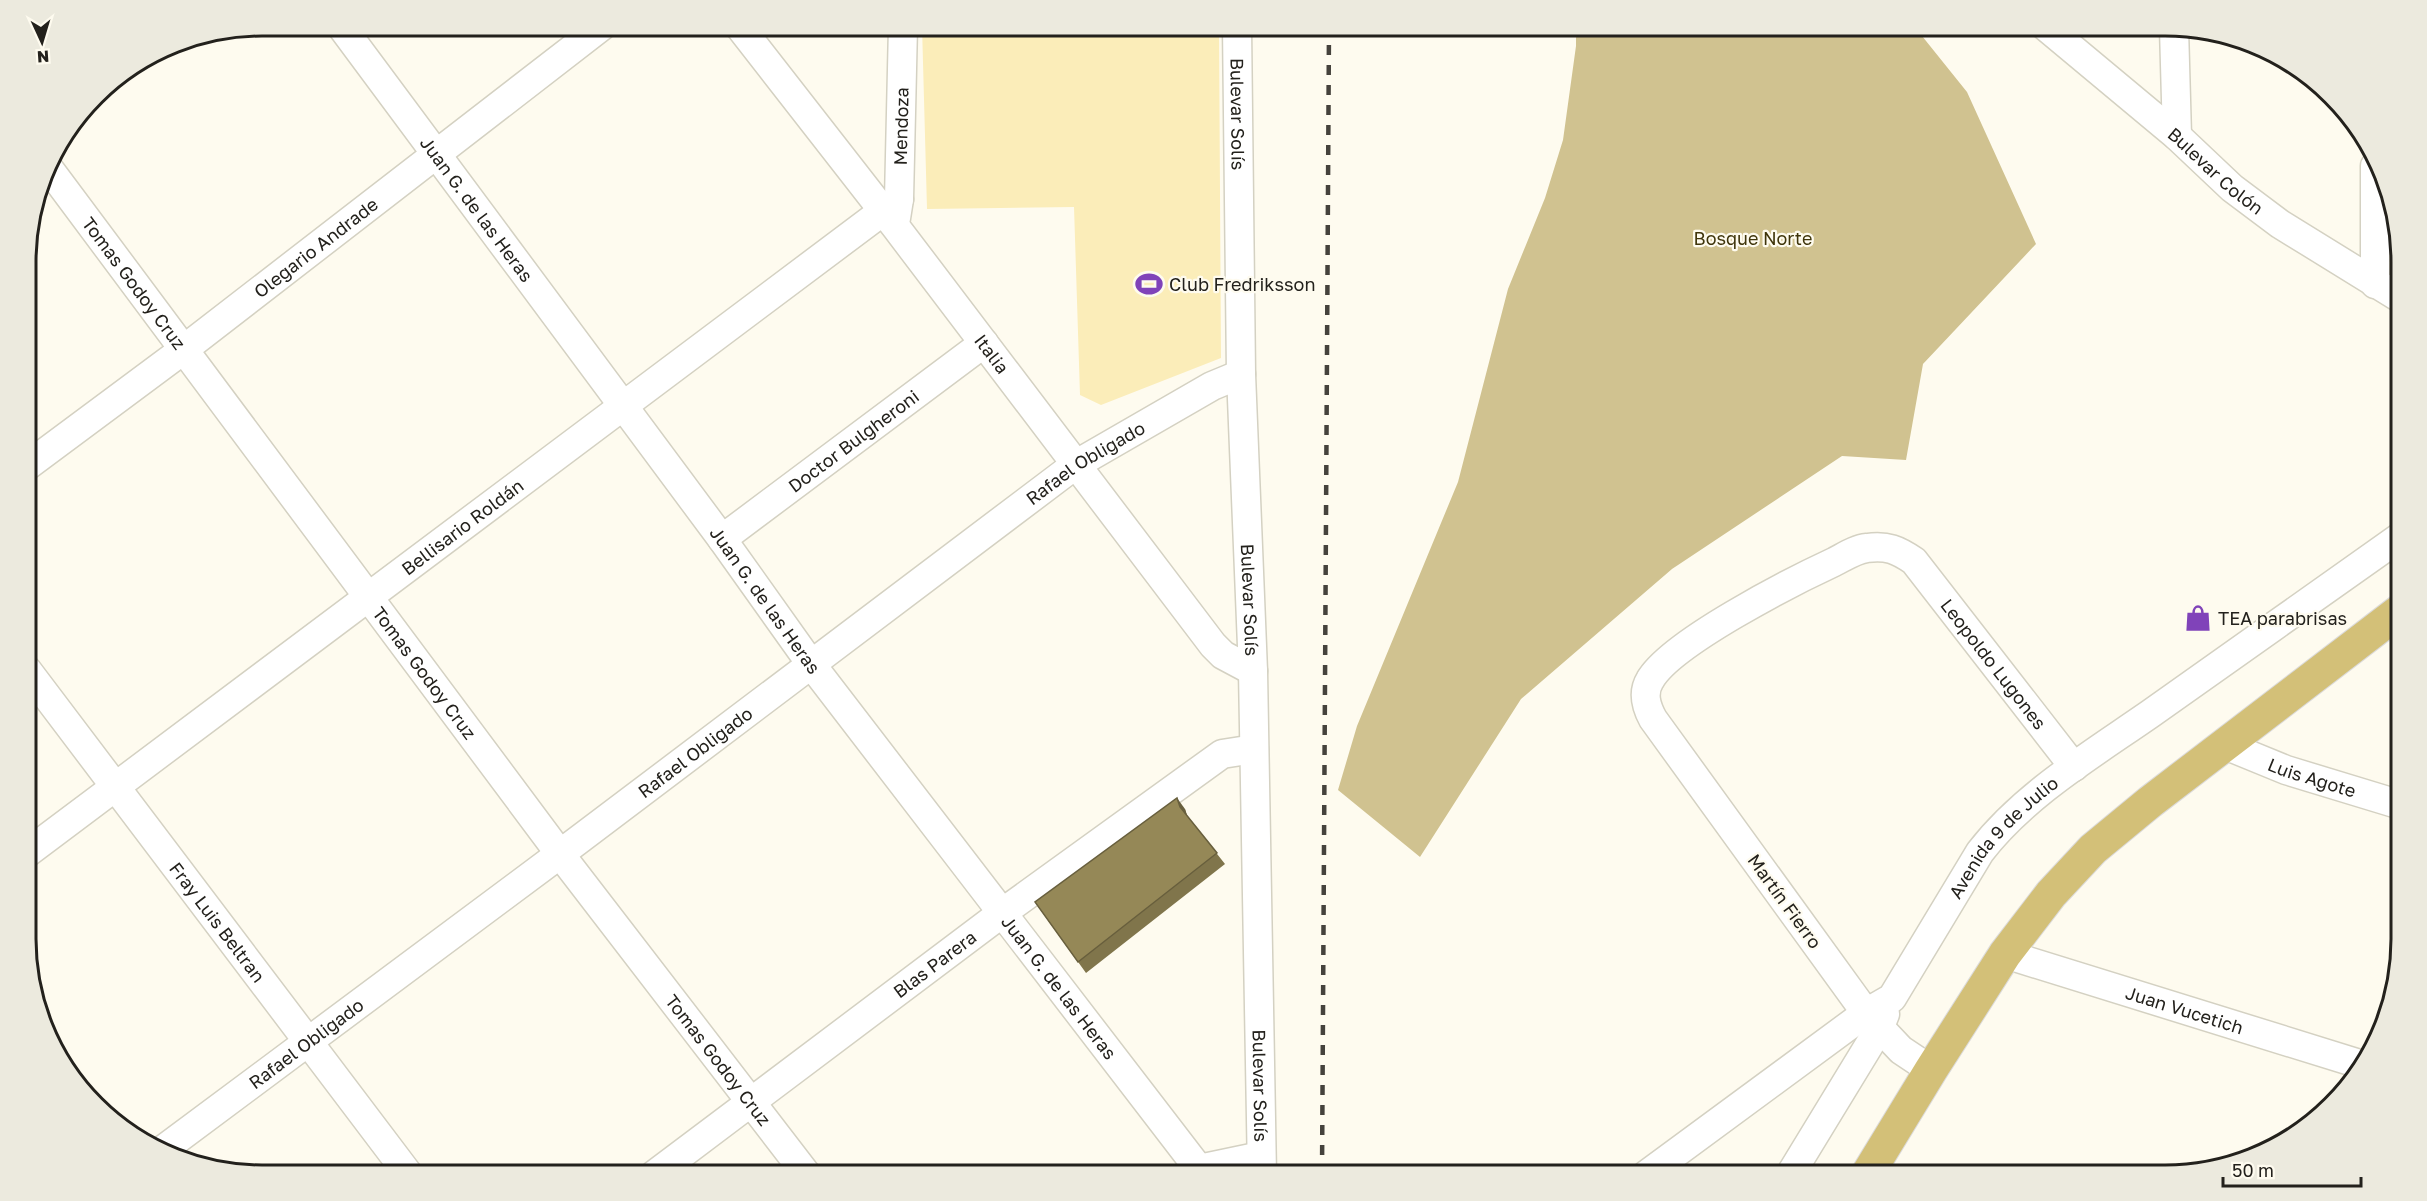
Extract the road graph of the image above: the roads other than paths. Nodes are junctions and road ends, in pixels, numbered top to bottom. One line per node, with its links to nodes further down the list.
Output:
1 (348, 36): 9 (street, Juan G. de las Heras)
2 (589, 36): 9 (street, Olegario Andrade)
3 (747, 36): 12 (street, Italia)
4 (902, 36): 12 (street, Mendoza)
5 (1237, 36): 17 (street, Bulevar Solís)
6 (2057, 36): 8 (street, Bulevar Colón)
7 (2174, 36): 8 (street)
8 (2177, 136): 13 (street, Bulevar Colón)
9 (436, 156): 16 (street, Olegario Andrade); 18 (street, Juan G. de las Heras)
10 (54, 174): 16 (street, Tomas Godoy Cruz)
11 (2375, 178): 13 (street)
12 (892, 212): 15 (street, Italia); 18 (street, Bellisario Roldán)
13 (2374, 284): 14 (street, Bulevar Colón)
14 (2391, 293)
15 (984, 343): 20 (street, Italia); 21 (street, Doctor Bulgheroni)
16 (183, 350): 19 (street, Olegario Andrade); 24 (street, Tomas Godoy Cruz)
17 (1241, 374): 20 (street, Rafael Obligado); 27 (street, Bulevar Solís)
18 (623, 406): 21 (street, Juan G. de las Heras); 24 (street, Bellisario Roldán)
19 (36, 459)
20 (1075, 465): 26 (street, Rafael Obligado); 27 (street, Italia)
21 (722, 539): 26 (street, Juan G. de las Heras)
22 (2391, 543): 31 (street, Avenida 9 de Julio)
23 (1914, 561): 31 (street, Leopoldo Lugones); 38 (street, Martín Fierro)
24 (370, 596): 32 (street, Bellisario Roldán); 35 (street, Tomas Godoy Cruz)
25 (2391, 618): 29 (highway)
26 (811, 664): 35 (street, Rafael Obligado); 36 (street, Juan G. de las Heras)
27 (1253, 671): 30 (street, Bulevar Solís)
28 (36, 682): 32 (street, Fray Luis Beltran)
29 (2225, 745): 33 (street, Luis Agote); 37 (highway)
30 (1254, 749): 36 (street, Blas Parera); 48 (street, Bulevar Solís)
31 (2074, 767): 38 (street, Avenida 9 de Julio)
32 (115, 787): 34 (street, Bellisario Roldán); 39 (street, Fray Luis Beltran)
33 (2391, 802)
34 (36, 846)
35 (560, 854): 39 (street, Rafael Obligado); 42 (street, Tomas Godoy Cruz)
36 (1002, 913): 42 (street, Blas Parera); 47 (street, Juan G. de las Heras)
37 (2005, 954): 40 (street, Juan Vucetich); 41 (highway)
38 (1873, 1021): 41 (street, Martín Fierro); 49 (street, Avenida 9 de Julio); 50 (street)
39 (308, 1041): 43 (street, Rafael Obligado); 44 (street, Fray Luis Beltran)
40 (2355, 1062)
41 (1931, 1070): 51 (highway)
42 (751, 1101): 45 (street, Blas Parera); 46 (street, Tomas Godoy Cruz)
43 (169, 1145)
44 (401, 1165)
45 (667, 1165)
46 (799, 1165)
47 (1188, 1165)
48 (1261, 1165)
49 (1661, 1165)
50 (1796, 1165)
51 (1873, 1165)

